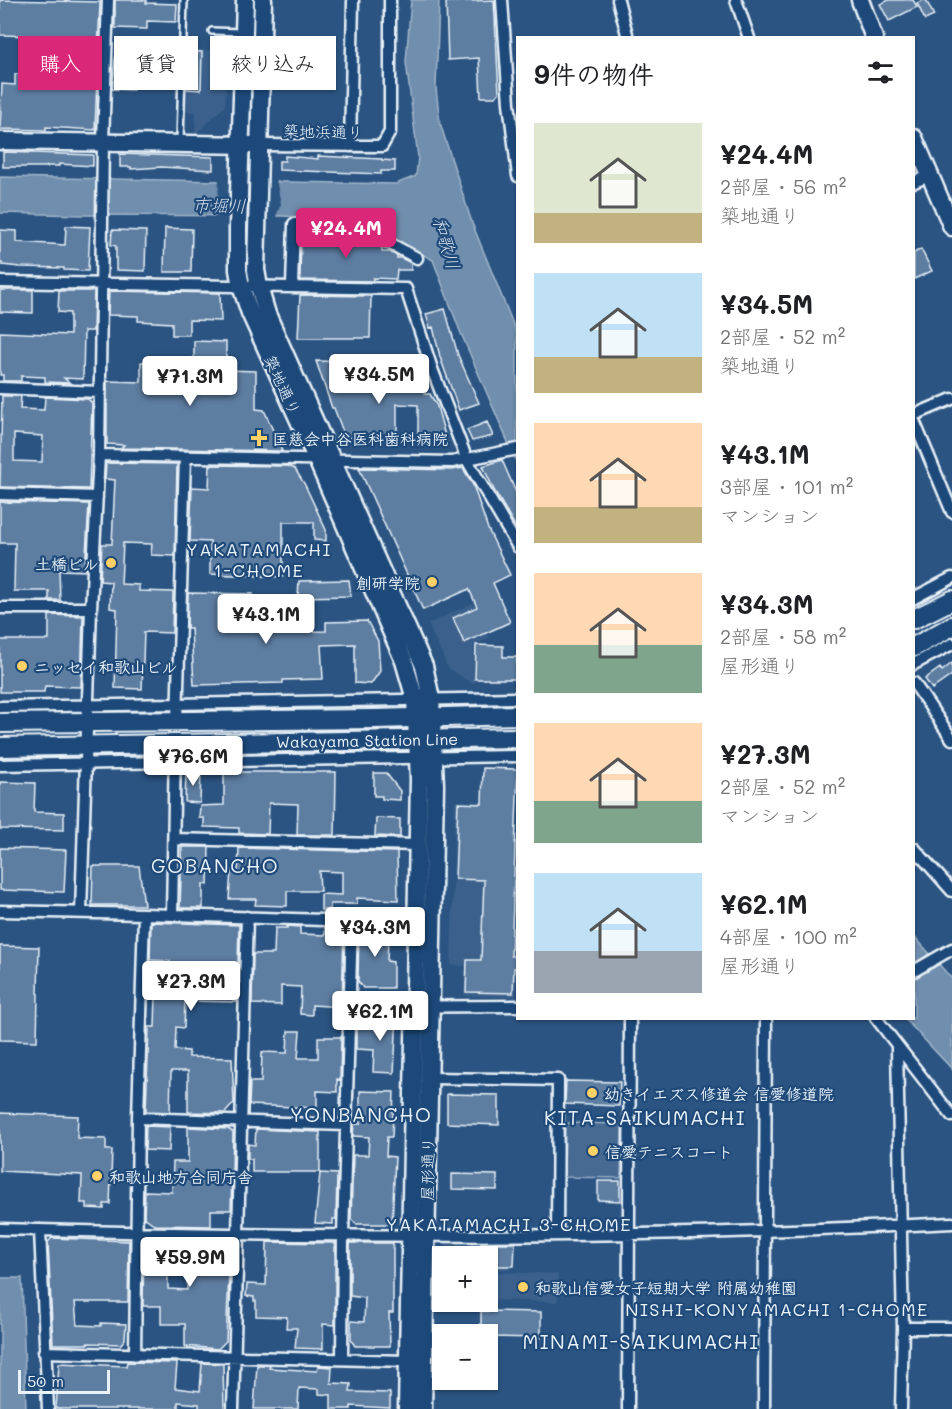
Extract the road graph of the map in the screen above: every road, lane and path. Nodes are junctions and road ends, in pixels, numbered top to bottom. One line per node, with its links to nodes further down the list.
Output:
1 (108, 0): 18 (street)
2 (184, 0): 19 (lane)
3 (245, 0): 12 (street, 築地通り)
4 (263, 0): 24 (street, 築地通り)
5 (353, 0): 21 (street)
6 (390, 0): 21 (street, 築地浜通り)
7 (502, 0): 16 (street)
8 (618, 0): 13 (street)
9 (736, 0): 14 (street)
10 (860, 0): 15 (street)
11 (212, 31): 12 (lane)
12 (244, 32): 23 (street, 築地通り)
13 (627, 36)
14 (748, 36)
15 (873, 36)
16 (513, 103): 22 (street)
17 (0, 141): 18 (street)
18 (103, 142): 19 (street); 29 (street)
19 (180, 144): 23 (street)
20 (915, 144): 25 (street)
21 (350, 146): 24 (street, 築地浜通り)
22 (516, 147)
23 (240, 152): 24 (street); 30 (street, 築地通り)
24 (259, 153): 32 (street, 築地通り)
25 (921, 179): 26 (street)
26 (952, 227)
27 (417, 258): 31 (street)
28 (0, 282): 29 (street)
29 (101, 284): 30 (street); 34 (street)
30 (241, 286): 32 (street); 41 (street, 築地通り)
31 (292, 286): 32 (street); 42 (street)
32 (259, 287): 41 (street, 築地通り)
33 (0, 388): 34 (street)
34 (100, 392): 39 (street)
35 (952, 399): 36 (street)
36 (915, 415)
37 (915, 423): 45 (street)
38 (516, 449): 42 (street)
39 (99, 455): 40 (street); 44 (street)
40 (185, 457): 41 (street); 61 (street)
41 (324, 460): 42 (street); 59 (street, 築地通り)
42 (467, 460): 46 (street)
43 (0, 494): 44 (street)
44 (97, 497): 51 (street)
45 (952, 512)
46 (516, 544)
47 (952, 578): 48 (street)
48 (915, 597)
49 (952, 600): 52 (main road)
50 (0, 608): 51 (street)
51 (91, 608): 62 (street)
52 (915, 618)
53 (952, 626): 55 (main road)
54 (952, 644): 56 (street)
55 (915, 646)
56 (915, 663)
57 (915, 684): 67 (street)
58 (516, 698): 59 (street)
59 (423, 699): 61 (street); 64 (street, 築地通り)
60 (0, 707): 62 (street)
61 (177, 712): 62 (main road, Wakayama Station Line); 64 (main road, Wakayama Station Line)
62 (88, 713): 65 (main road, Wakayama Station Line); 71 (street)
63 (516, 715): 64 (main road, Wakayama Station Line)
64 (424, 718): 69 (street, 築地通り)
65 (0, 723)
66 (516, 738): 69 (main road, Wakayama Station Line)
67 (952, 739)
68 (0, 747): 71 (main road, Wakayama Station Line)
69 (426, 748): 70 (main road, Wakayama Station Line); 72 (street); 74 (street, 築地通り)
70 (175, 753): 71 (main road, Wakayama Station Line); 75 (street)
71 (87, 755): 73 (street); 80 (street)
72 (516, 756)
73 (0, 765)
74 (427, 786): 76 (street, 屋形通り); 90 (street, 屋形通り)
75 (174, 839): 76 (street); 82 (street)
76 (418, 845): 85 (street, 屋形通り)
77 (915, 849): 78 (street)
78 (952, 891)
79 (0, 910): 80 (street)
80 (81, 912): 81 (street)
81 (144, 914): 82 (street); 97 (street)
82 (172, 915): 83 (street)
83 (247, 918): 84 (street); 98 (street)
84 (352, 921): 85 (street); 89 (street)
85 (416, 923): 90 (street, 屋形通り)
86 (952, 949): 87 (street)
87 (915, 970)
88 (516, 1006): 90 (street)
89 (350, 1007): 90 (street); 99 (street)
90 (423, 1007): 95 (street, 屋形通り); 110 (street, 屋形通り)
91 (630, 1020): 107 (street)
92 (766, 1020): 104 (street)
93 (877, 1020): 94 (street)
94 (897, 1048): 96 (street); 101 (street)
95 (429, 1078): 108 (street); 110 (street, 屋形通り)
96 (952, 1116)
97 (138, 1118): 98 (street); 105 (street)
98 (240, 1121): 99 (street); 106 (street)
99 (346, 1125): 109 (street)
100 (952, 1223): 101 (street)
101 (902, 1226): 104 (street); 111 (street)
102 (0, 1229): 103 (street)
103 (40, 1230): 105 (street); 113 (street)
104 (765, 1231): 107 (street); 123 (street)
105 (137, 1233): 106 (street); 114 (street)
106 (239, 1234): 109 (street); 115 (street)
107 (630, 1234): 108 (street); 122 (street)
108 (557, 1235): 110 (street)
109 (343, 1236): 110 (street); 116 (street)
110 (418, 1237): 117 (street, 屋形通り); 121 (street, 屋形通り)
111 (903, 1328): 112 (street); 124 (street)
112 (952, 1328)
113 (44, 1352): 114 (street); 118 (street)
114 (135, 1355): 115 (street)
115 (236, 1358): 116 (street); 119 (street)
116 (342, 1359): 117 (street)
117 (408, 1361): 120 (street, 屋形通り)
118 (48, 1409)
119 (233, 1409)
120 (407, 1409)
121 (423, 1409)
122 (628, 1409)
123 (764, 1409)
124 (901, 1409)

